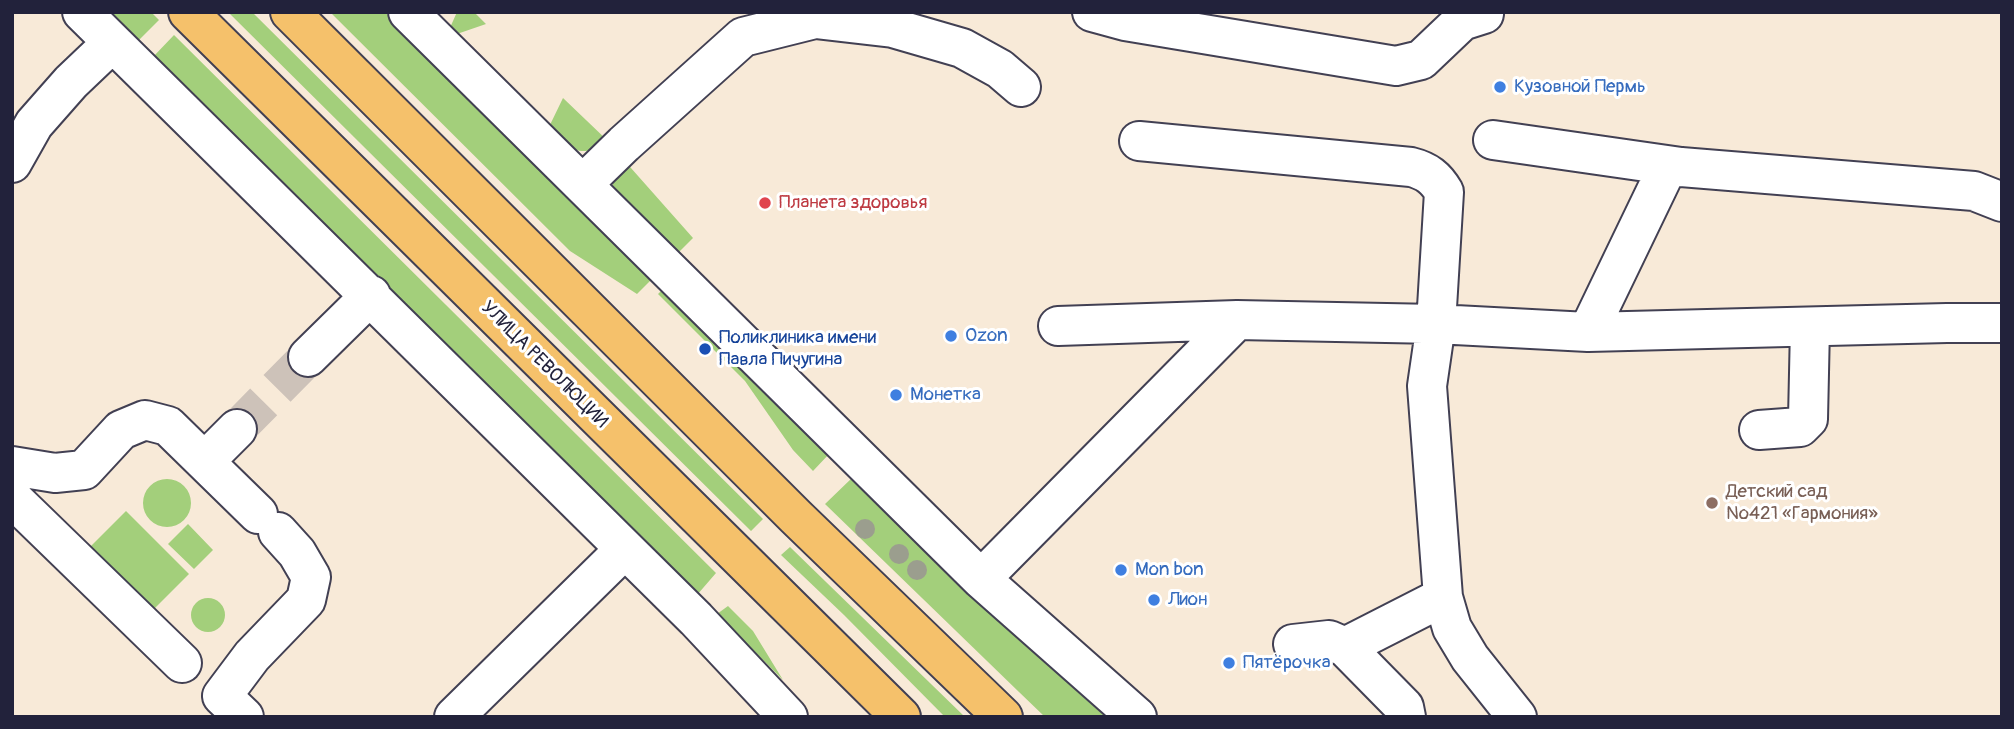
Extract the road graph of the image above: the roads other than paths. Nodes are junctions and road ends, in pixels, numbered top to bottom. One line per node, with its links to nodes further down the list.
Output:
1 (82, 12): 8 (street)
2 (188, 12): 38 (main road, УЛИЦА РЕВОЛЮЦИИ)
3 (290, 12): 39 (main road)
4 (408, 12): 14 (street)
5 (1092, 12): 6 (street)
6 (1484, 14)
7 (739, 24): 9 (street); 14 (street)
8 (112, 43): 12 (street); 16 (street)
9 (1021, 88)
10 (1493, 139): 13 (street)
11 (1139, 141): 19 (street)
12 (12, 163)
13 (1668, 166): 15 (street); 22 (street)
14 (583, 184): 30 (street)
15 (2002, 202)
16 (370, 295): 23 (street); 29 (street)
17 (1237, 320): 19 (street); 20 (street); 30 (street)
18 (2002, 323): 21 (street)
19 (1436, 324): 22 (street); 31 (street)
20 (1058, 326)
21 (1810, 327): 22 (street); 25 (street)
22 (1588, 332)
23 (308, 357)
24 (237, 429): 26 (street)
25 (1759, 430)
26 (205, 461): 27 (street); 35 (street)
27 (12, 466)
28 (12, 498): 34 (street)
29 (625, 549): 36 (street); 37 (street)
30 (981, 579): 40 (street)
31 (1443, 597): 33 (street); 42 (street)
32 (1293, 644): 33 (street)
33 (1345, 647): 41 (street)
34 (182, 663)
35 (244, 717)
36 (454, 717)
37 (788, 717)
38 (901, 717)
39 (1003, 717)
40 (1137, 717)
41 (1406, 717)
42 (1517, 717)

